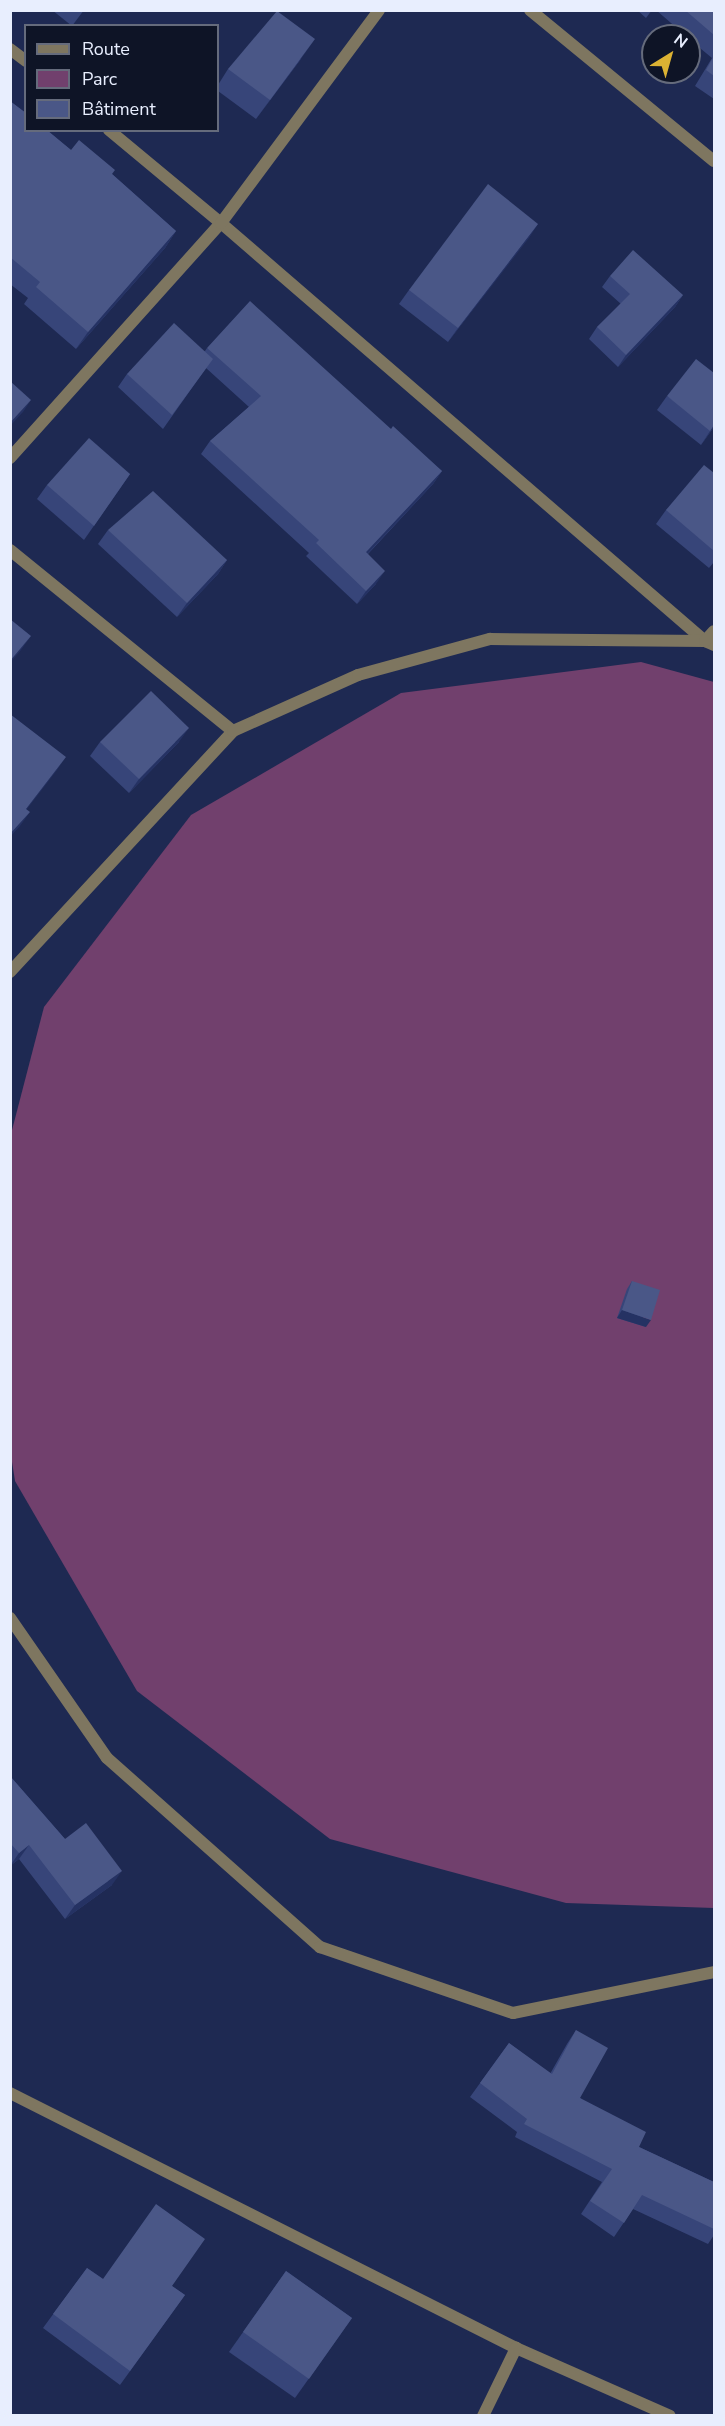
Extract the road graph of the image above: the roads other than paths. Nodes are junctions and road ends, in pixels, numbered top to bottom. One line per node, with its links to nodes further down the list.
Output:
1 (379, 10): 7 (street)
2 (530, 10): 6 (street)
3 (10, 49): 4 (street)
4 (24, 60)
5 (111, 132): 7 (street)
6 (714, 161)
7 (221, 223): 8 (street); 11 (street)
8 (10, 458)
9 (10, 550): 12 (street)
10 (714, 630): 11 (street)
11 (710, 643): 12 (street)
12 (233, 731): 13 (street)
13 (10, 972)
14 (10, 1618): 15 (street)
15 (712, 1973)
16 (10, 2093): 17 (street)
17 (516, 2348): 18 (street); 19 (street)
18 (483, 2415)
19 (670, 2415)

